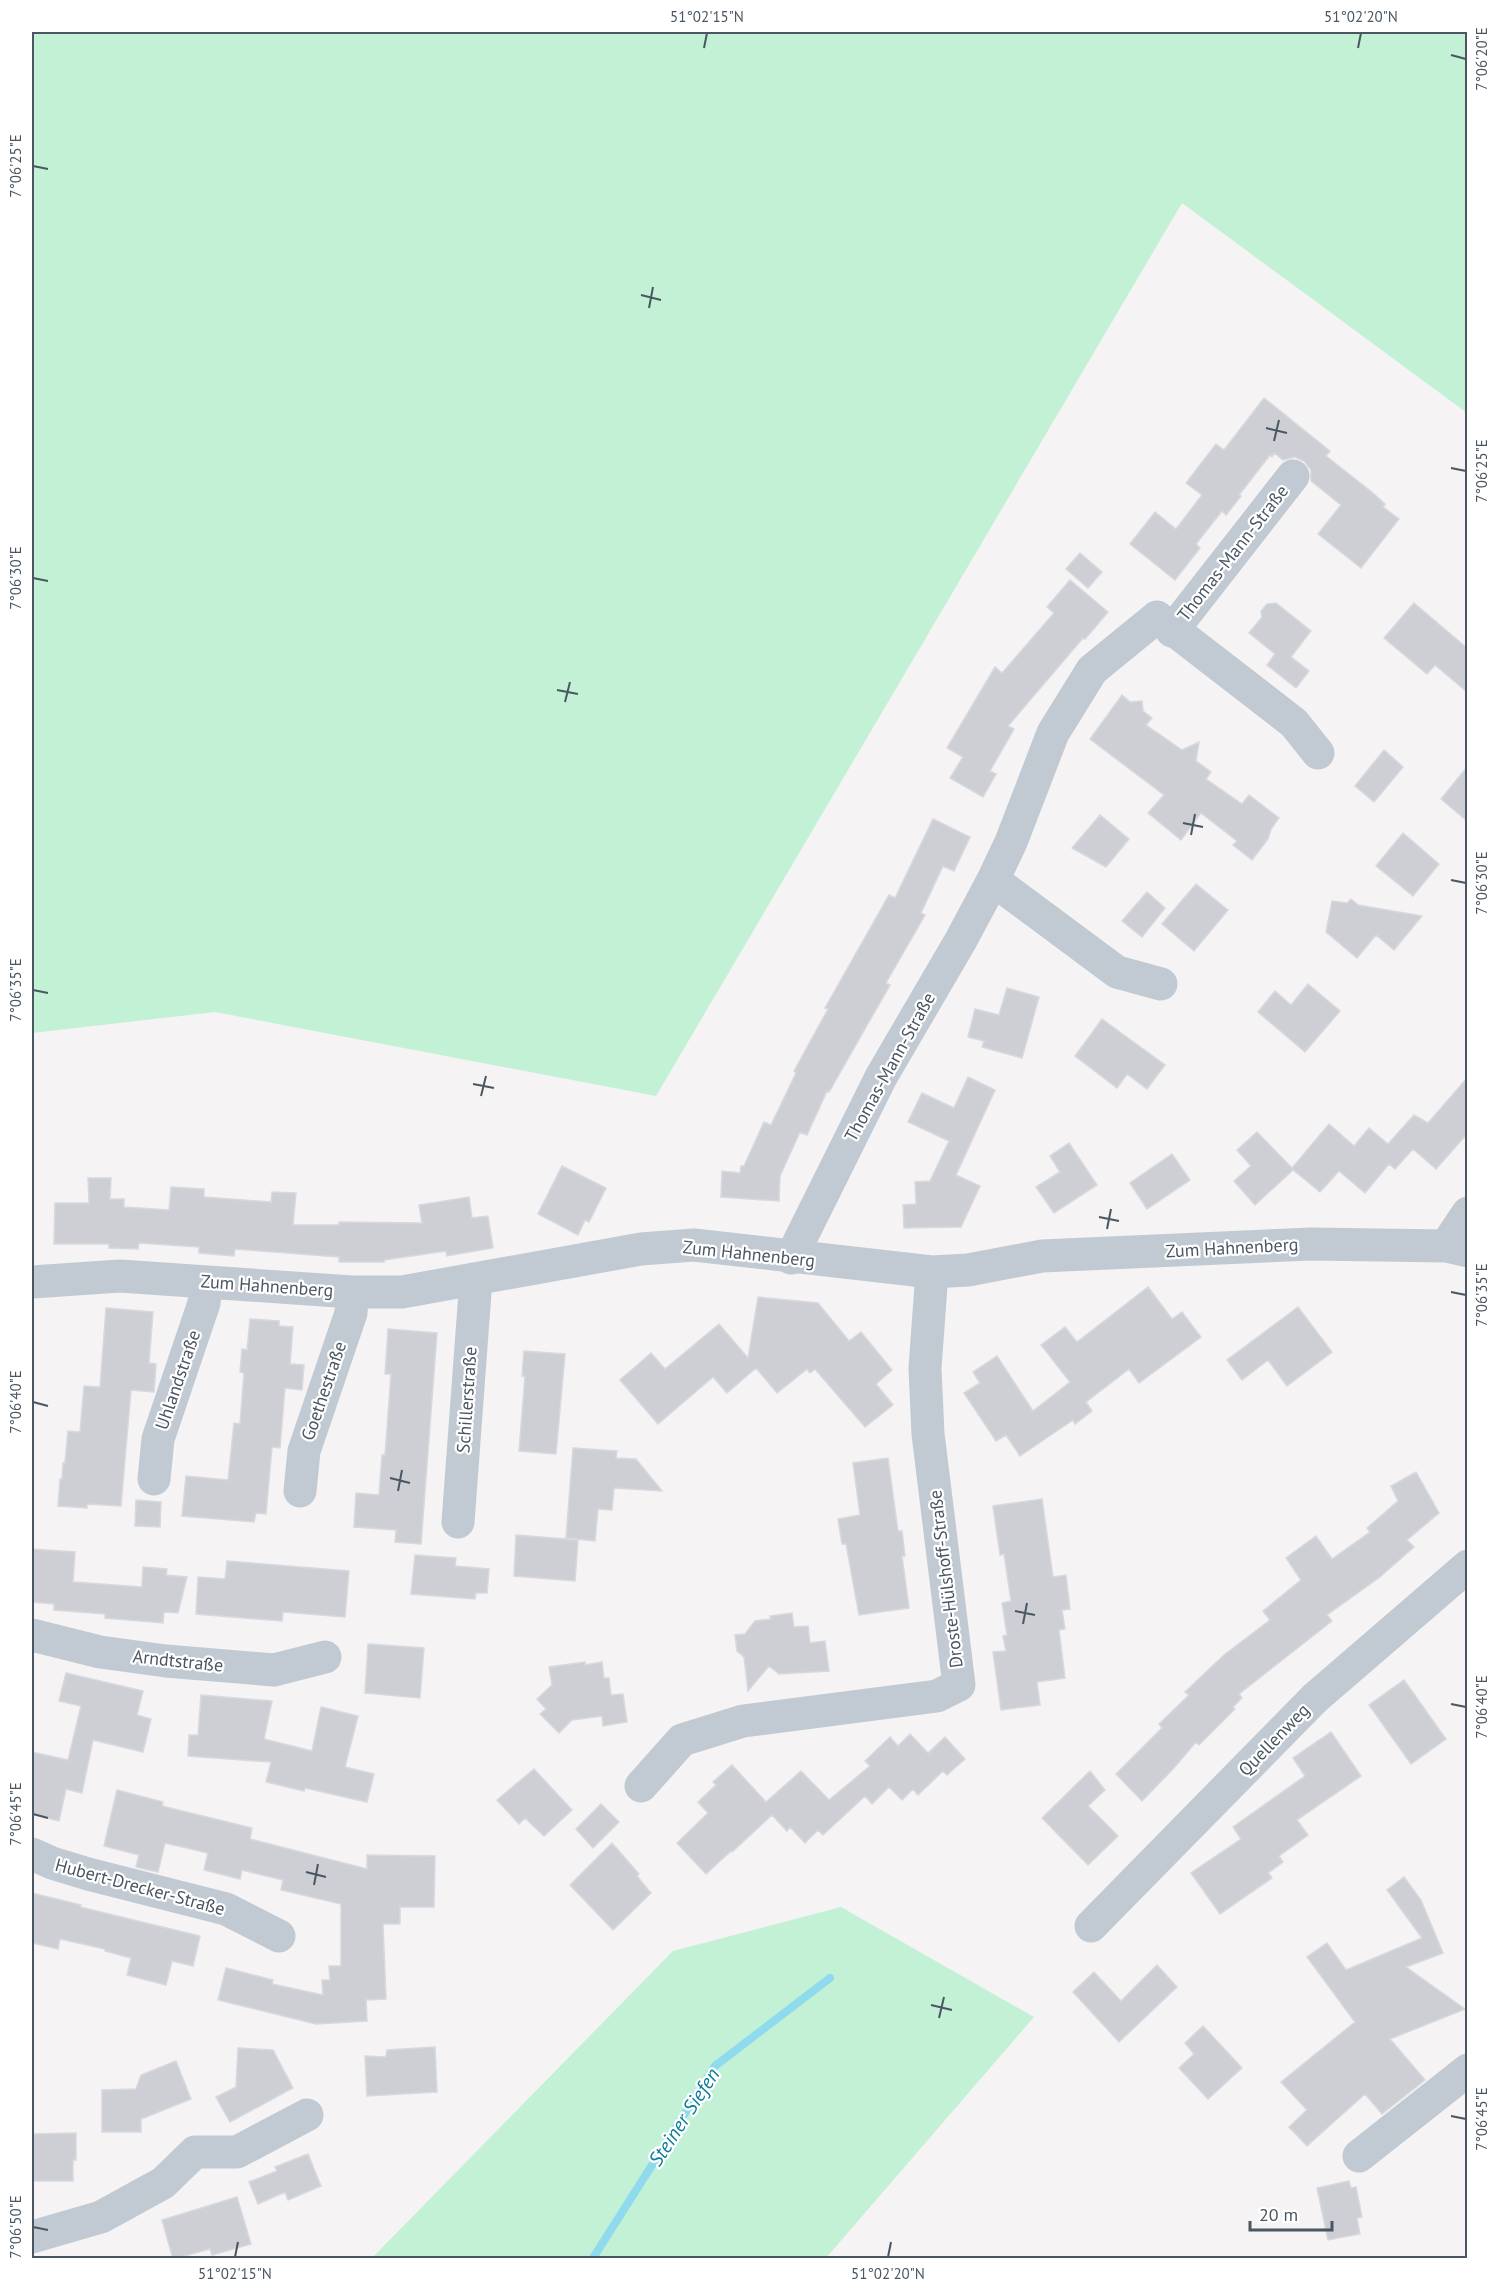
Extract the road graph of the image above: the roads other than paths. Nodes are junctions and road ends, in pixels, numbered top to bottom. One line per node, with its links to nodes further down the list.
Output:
1 (1293, 476): 2 (street, Thomas-Mann-Straße)
2 (1172, 631): 3 (street, Thomas-Mann-Straße); 4 (street, Thomas-Mann-Straße)
3 (1318, 753)
4 (993, 880): 5 (street); 8 (street, Thomas-Mann-Straße)
5 (1161, 984)
6 (1467, 1213): 7 (street)
7 (1457, 1249): 9 (street, Zum Hahnenberg)
8 (791, 1257): 9 (street, Zum Hahnenberg); 10 (street, Zum Hahnenberg)
9 (932, 1272): 20 (street, Droste-Hülshoff-Straße)
10 (476, 1279): 13 (street, Zum Hahnenberg); 16 (street, Schillerstraße)
11 (206, 1282): 12 (street, Zum Hahnenberg); 13 (street, Zum Hahnenberg); 14 (street, Uhlandstraße)
12 (32, 1284)
13 (352, 1292): 15 (street, Goethestraße)
14 (154, 1479)
15 (300, 1491)
16 (458, 1522)
17 (1467, 1566): 22 (street, Quellenweg)
18 (32, 1635): 19 (street, Arndtstraße)
19 (325, 1657)
20 (641, 1786)
21 (32, 1854): 23 (street, Hubert-Drecker-Straße)
22 (1091, 1926)
23 (279, 1936)
24 (1467, 2070): 26 (street)
25 (307, 2115): 27 (street)
26 (1359, 2156)
27 (32, 2237)

